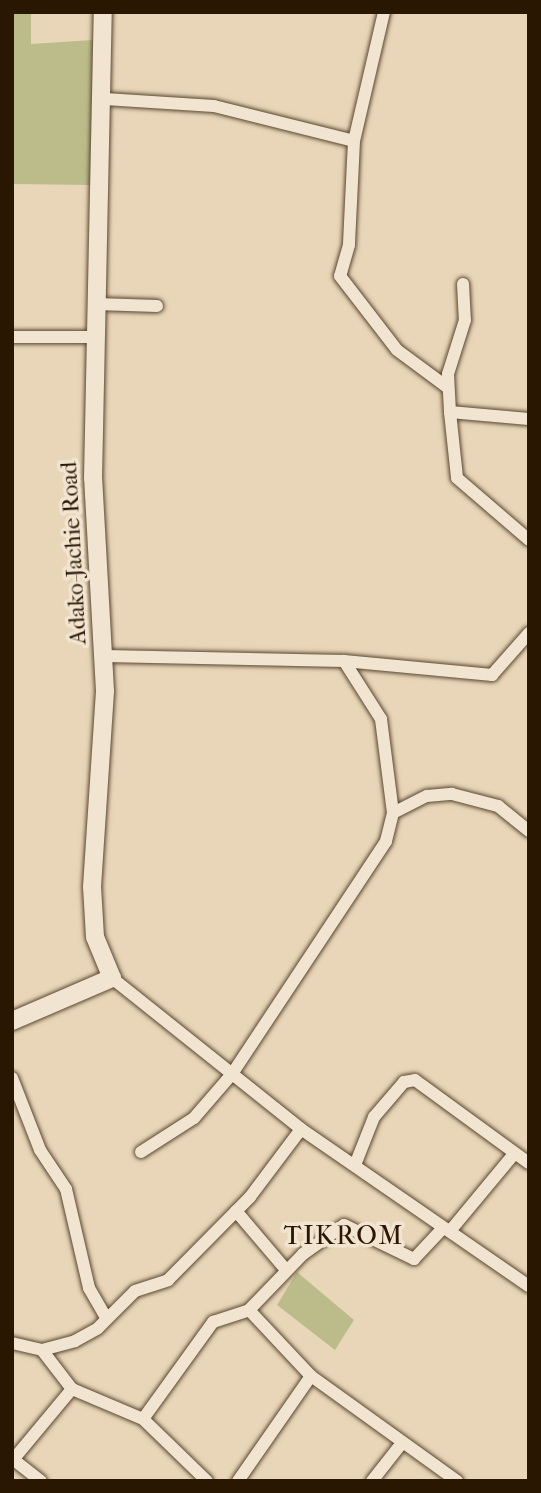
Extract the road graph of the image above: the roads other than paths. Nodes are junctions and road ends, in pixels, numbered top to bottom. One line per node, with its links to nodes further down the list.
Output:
1 (103, 12): 3 (street, Adako-Jachie Road)
2 (384, 12): 4 (street)
3 (105, 99): 4 (street); 6 (street, Adako-Jachie Road)
4 (354, 141): 10 (street)
5 (463, 284): 10 (street)
6 (97, 304): 7 (street); 9 (street, Adako-Jachie Road)
7 (157, 306)
8 (12, 337): 9 (street)
9 (96, 337): 15 (street, Adako-Jachie Road)
10 (447, 387): 11 (street)
11 (450, 412): 12 (street); 13 (street)
12 (529, 419)
13 (529, 540)
14 (529, 633): 16 (street)
15 (105, 656): 16 (street); 19 (street, Adako-Jachie Road)
16 (344, 661): 17 (street)
17 (393, 813): 18 (street); 21 (street)
18 (529, 831)
19 (112, 978): 20 (street); 21 (street)
20 (12, 1021)
21 (232, 1074): 23 (street); 24 (street)
22 (12, 1078): 33 (street)
23 (301, 1129): 27 (street); 28 (street)
24 (141, 1152)
25 (514, 1154): 26 (street); 27 (street); 29 (street)
26 (529, 1163)
27 (355, 1165): 29 (street)
28 (236, 1211): 30 (street); 33 (street)
29 (446, 1229): 30 (street); 31 (street)
30 (285, 1270): 32 (street)
31 (529, 1286)
32 (249, 1310): 36 (street); 38 (street)
33 (106, 1317): 35 (street)
34 (12, 1343): 35 (street)
35 (42, 1350): 37 (street)
36 (311, 1376): 39 (street); 43 (street)
37 (72, 1389): 38 (street); 40 (street)
38 (143, 1419): 42 (street)
39 (402, 1443): 44 (street); 45 (street)
40 (13, 1461): 41 (street)
41 (41, 1481)
42 (207, 1481)
43 (238, 1481)
44 (372, 1481)
45 (457, 1481)

